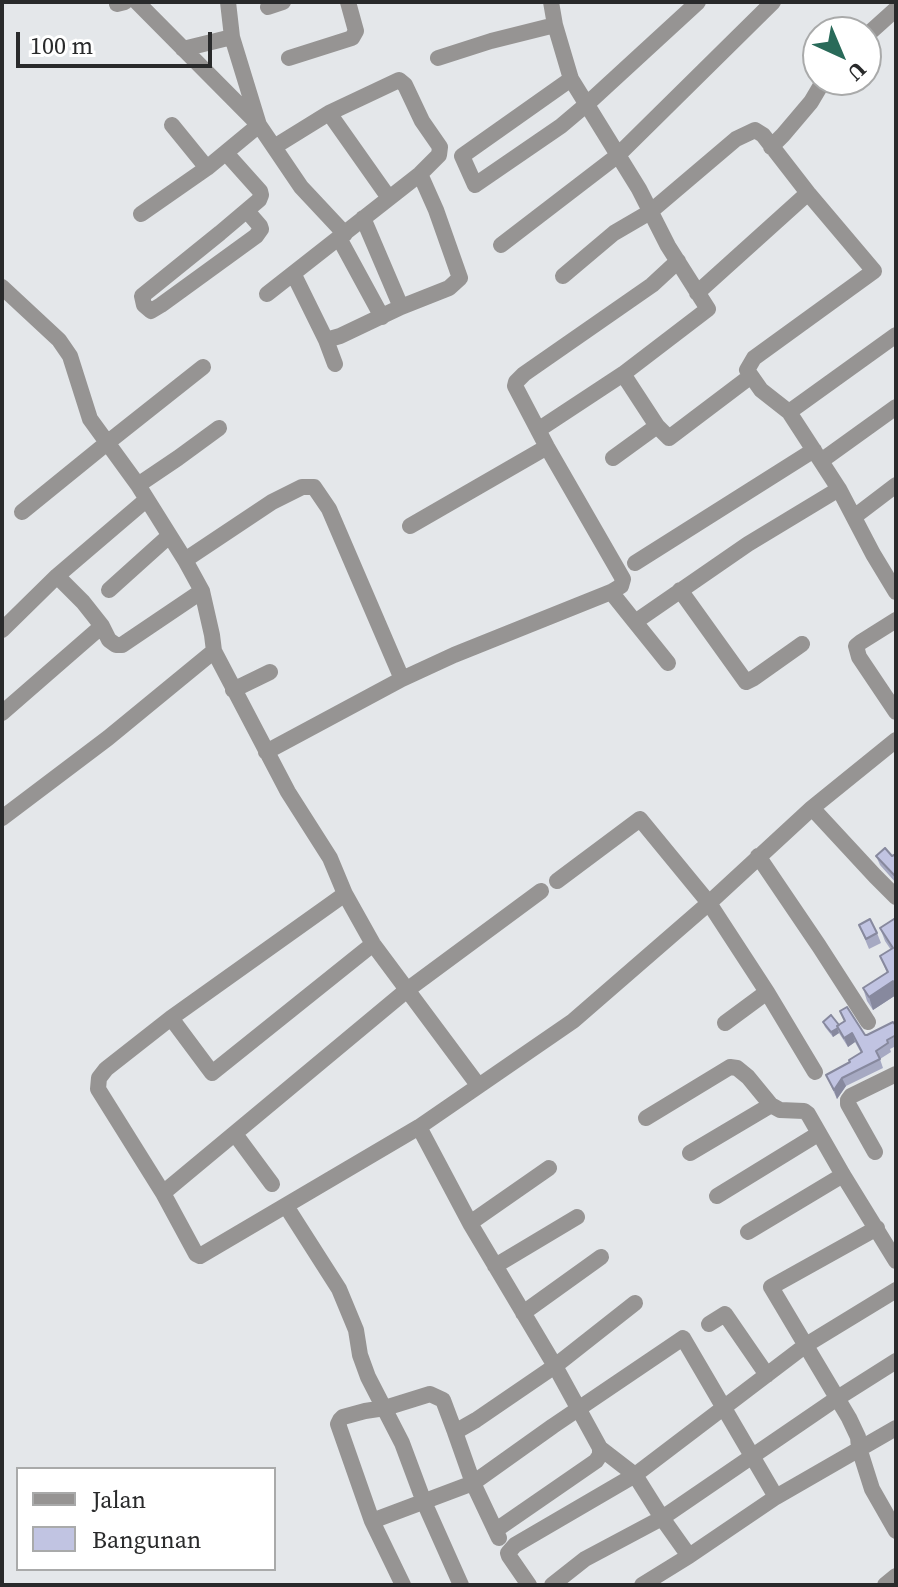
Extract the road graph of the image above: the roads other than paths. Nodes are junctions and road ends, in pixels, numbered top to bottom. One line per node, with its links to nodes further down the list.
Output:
1 (137, 2): 9 (street)
2 (228, 2): 8 (street)
3 (348, 2): 10 (street)
4 (551, 2): 7 (street)
5 (698, 2): 14 (street)
6 (773, 2): 21 (street)
7 (555, 25): 11 (street); 12 (street)
8 (232, 37): 9 (street); 17 (street)
9 (183, 49): 17 (street)
10 (289, 58)
11 (438, 58)
12 (571, 79): 14 (street); 14 (street)
13 (815, 96): 19 (street)
14 (587, 104): 21 (street)
15 (329, 113): 18 (street); 23 (street); 25 (street)
16 (172, 125): 22 (street)
17 (259, 125): 18 (street); 20 (street)
18 (274, 147): 30 (street)
19 (771, 147): 24 (street); 27 (street)
20 (226, 153): 22 (street); 26 (street)
21 (617, 156): 27 (street); 31 (street)
22 (207, 168): 28 (street)
23 (420, 174): 25 (street); 38 (street)
24 (808, 193): 36 (street); 45 (street)
25 (389, 198): 29 (street)
26 (247, 211): 26 (street)
27 (650, 212): 32 (street); 34 (street)
28 (141, 214)
29 (363, 218): 30 (street); 38 (street)
30 (342, 236): 33 (street); 39 (street)
31 (501, 245)
32 (678, 261): 36 (street); 50 (street)
33 (294, 275): 37 (street); 41 (street)
34 (563, 276)
35 (2, 287): 51 (street)
36 (697, 293): 44 (street)
37 (267, 294)
38 (401, 307): 39 (street)
39 (382, 317): 41 (street)
40 (896, 335): 47 (street)
41 (326, 340): 42 (street)
42 (335, 364)
43 (203, 367): 51 (street)
44 (623, 374): 48 (street); 50 (street)
45 (751, 376): 47 (street); 48 (street)
46 (896, 407): 53 (street)
47 (789, 412): 53 (street)
48 (657, 426): 54 (street)
49 (219, 428): 57 (street)
50 (538, 430): 52 (street)
51 (107, 443): 57 (street); 58 (street)
52 (547, 447): 60 (street); 68 (street)
53 (817, 456): 56 (street); 63 (street)
54 (613, 458)
55 (896, 485): 59 (street)
56 (839, 489): 59 (street); 66 (street)
57 (142, 493): 61 (street); 64 (street)
58 (22, 512)
59 (854, 517): 69 (street)
60 (410, 526)
61 (169, 536): 62 (street); 65 (street)
62 (185, 560): 67 (street); 78 (street)
63 (635, 563)
64 (57, 576): 72 (street); 73 (street)
65 (109, 590)
66 (680, 590): 71 (street); 74 (street)
67 (202, 591): 72 (street); 75 (street)
68 (611, 592): 71 (street); 78 (street)
69 (896, 592)
70 (896, 620): 80 (street)
71 (635, 622): 76 (street)
72 (102, 626): 81 (street)
73 (2, 630)
74 (802, 644)
75 (214, 651): 79 (street); 85 (street)
76 (668, 663)
77 (270, 672): 79 (street)
78 (402, 679): 83 (street)
79 (233, 690): 83 (street)
80 (896, 712)
81 (2, 713)
82 (896, 740): 84 (street)
83 (266, 752): 89 (street)
84 (812, 808): 86 (street); 90 (street)
85 (2, 818)
86 (758, 856): 91 (street); 96 (street)
87 (557, 881): 91 (street)
88 (541, 891): 93 (street)
89 (345, 894): 92 (street); 95 (street)
90 (896, 897)
91 (709, 903): 94 (street); 100 (street)
92 (373, 944): 93 (street); 95 (street)
93 (407, 990): 100 (street); 104 (street)
94 (767, 992): 97 (street); 98 (street)
95 (171, 1018): 111 (street)
96 (868, 1022)
97 (725, 1023)
98 (815, 1072)
99 (896, 1074): 106 (street)
100 (478, 1085): 103 (street)
101 (771, 1105): 102 (street); 105 (street); 107 (street)
102 (646, 1118)
103 (419, 1127): 113 (street); 115 (street)
104 (235, 1134): 110 (street); 111 (street)
105 (818, 1134): 109 (street); 112 (street)
106 (875, 1152)
107 (690, 1153)
108 (549, 1168): 115 (street)
109 (843, 1175): 116 (street); 117 (street)
110 (272, 1184)
111 (163, 1193): 113 (street)
112 (717, 1196)
113 (286, 1206): 130 (street)
114 (577, 1217): 120 (street)
115 (470, 1223): 120 (street)
116 (877, 1228): 119 (street); 125 (street)
117 (748, 1232)
118 (601, 1257): 123 (street)
119 (896, 1261)
120 (495, 1266): 123 (street)
121 (896, 1290): 125 (street)
122 (635, 1303): 127 (street)
123 (523, 1313): 127 (street)
124 (709, 1324): 128 (street)
125 (806, 1345): 128 (street); 129 (street)
126 (896, 1361): 129 (street)
127 (555, 1366): 131 (street); 133 (street)
128 (767, 1375): 132 (street)
129 (836, 1399): 136 (street); 137 (street)
130 (385, 1408): 133 (street); 141 (street); 143 (street)
131 (579, 1408): 132 (street); 135 (street); 139 (street)
132 (723, 1408): 137 (street); 138 (street)
133 (455, 1432): 139 (street)
134 (895, 1432): 136 (street)
135 (600, 1448): 138 (street); 144 (street)
136 (859, 1448): 140 (street); 145 (street)
137 (751, 1456): 140 (street); 142 (street)
138 (635, 1475): 142 (street); 151 (street)
139 (473, 1483): 141 (street); 144 (street)
140 (776, 1497): 146 (street)
141 (424, 1502): 143 (street); 149 (street)
142 (662, 1518): 146 (street); 152 (street)
143 (372, 1521): 148 (street)
144 (496, 1530): 150 (street)
145 (896, 1531)
146 (689, 1556): 153 (street)
147 (896, 1576): 154 (street)
148 (403, 1585)
149 (461, 1585)
150 (516, 1585)
151 (529, 1585)
152 (552, 1585)
153 (642, 1585)
154 (885, 1585)

